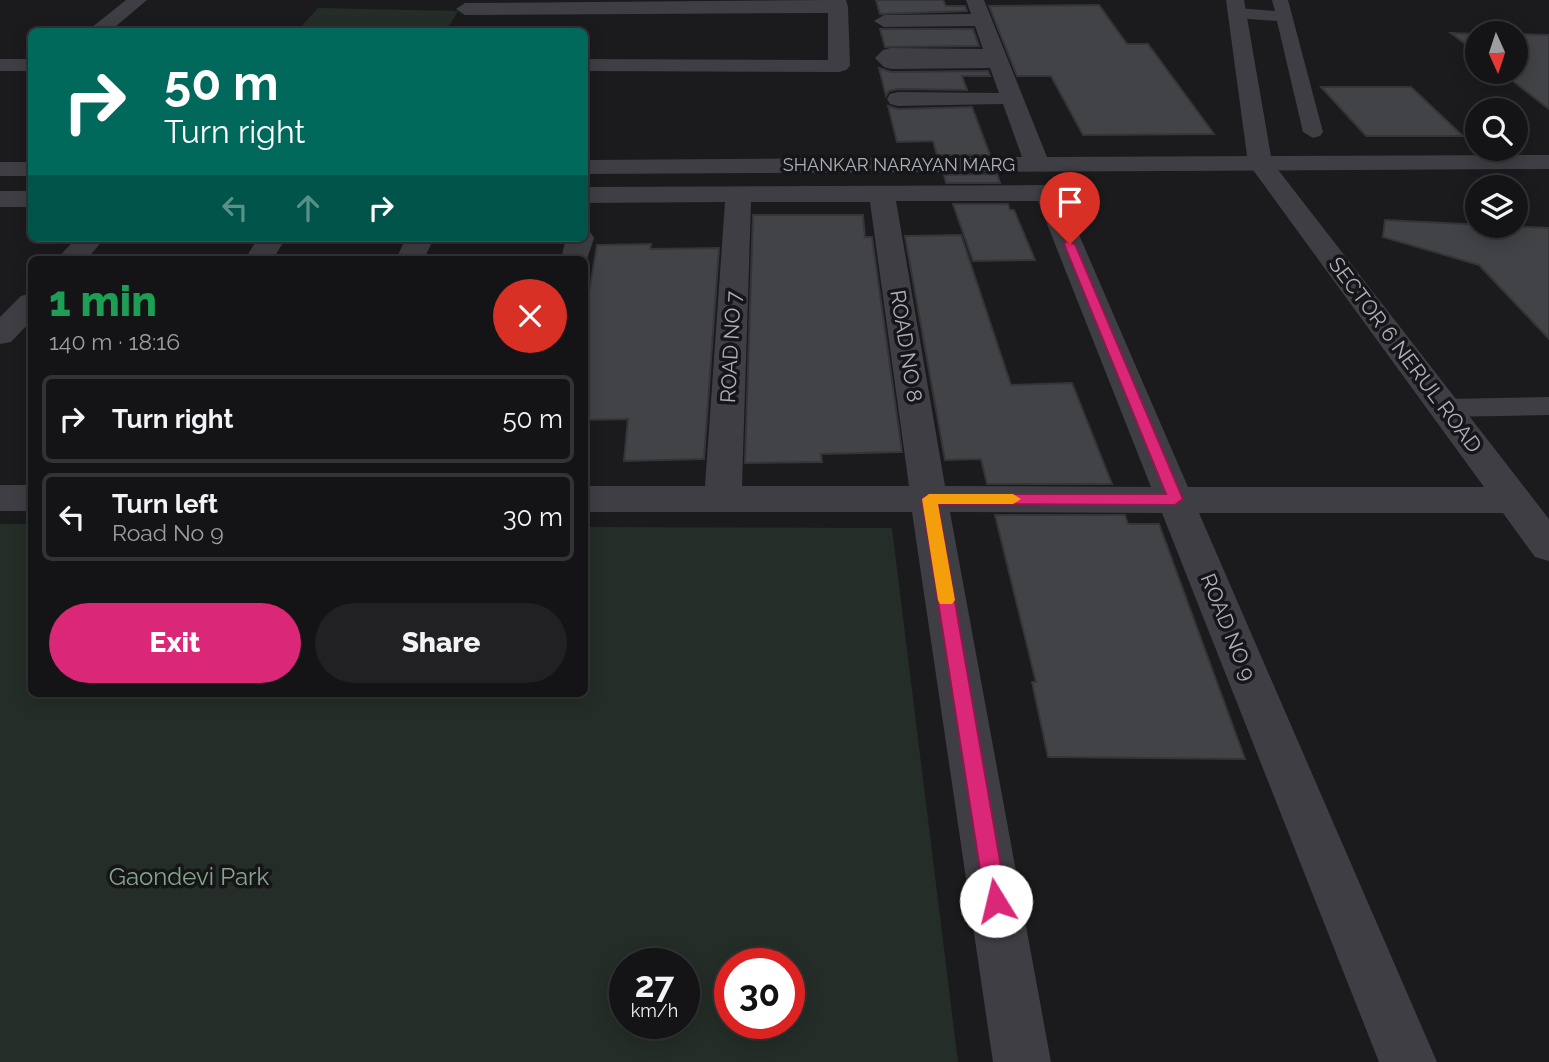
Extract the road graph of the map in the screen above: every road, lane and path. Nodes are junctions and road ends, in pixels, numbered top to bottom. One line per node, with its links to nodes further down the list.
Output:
1 (138, 0): 13 (street)
2 (959, 0): 9 (street)
3 (1296, 0): 7 (lane)
4 (838, 3): 6 (street); 17 (street)
5 (457, 4): 6 (street); 14 (street)
6 (738, 4): 11 (street); 12 (street)
7 (1282, 6): 8 (lane); 20 (lane)
8 (1236, 7): 23 (street)
9 (975, 14): 10 (street); 19 (street); 27 (street, ROAD NO 9)
10 (884, 20)
11 (684, 26)
12 (774, 26)
13 (101, 28)
14 (460, 28)
15 (0, 65): 16 (street)
16 (28, 65)
17 (588, 65)
18 (898, 99): 19 (street)
19 (996, 99): 21 (street)
20 (1313, 132)
21 (1015, 147)
22 (1549, 162): 23 (street, SHANKAR NARAYAN MARG)
23 (1260, 163): 27 (street, SHANKAR NARAYAN MARG); 38 (street, SECTOR 6 NERUL ROAD)
24 (588, 166): 27 (street, SHANKAR NARAYAN MARG)
25 (0, 169): 26 (street)
26 (28, 169)
27 (1043, 178): 28 (street); 44 (street, ROAD NO 9)
28 (882, 194): 30 (street); 43 (street, ROAD NO 8)
29 (588, 195): 30 (street)
30 (738, 195): 42 (street, ROAD NO 7)
31 (0, 199): 32 (street)
32 (28, 199)
33 (87, 242): 34 (street)
34 (74, 256)
35 (28, 306): 36 (street)
36 (0, 335)
37 (1549, 406): 38 (lane)
38 (1446, 408): 45 (street, SECTOR 6 NERUL ROAD)
39 (0, 498): 40 (street)
40 (28, 498)
41 (588, 499): 42 (street)
42 (723, 499): 43 (street)
43 (929, 499): 44 (street); 47 (street, ROAD NO 8)
44 (1175, 499): 45 (street); 48 (street, ROAD NO 9)
45 (1514, 500): 46 (street, SECTOR 6 NERUL ROAD)
46 (1549, 547)
47 (1022, 1062)
48 (1408, 1062)

